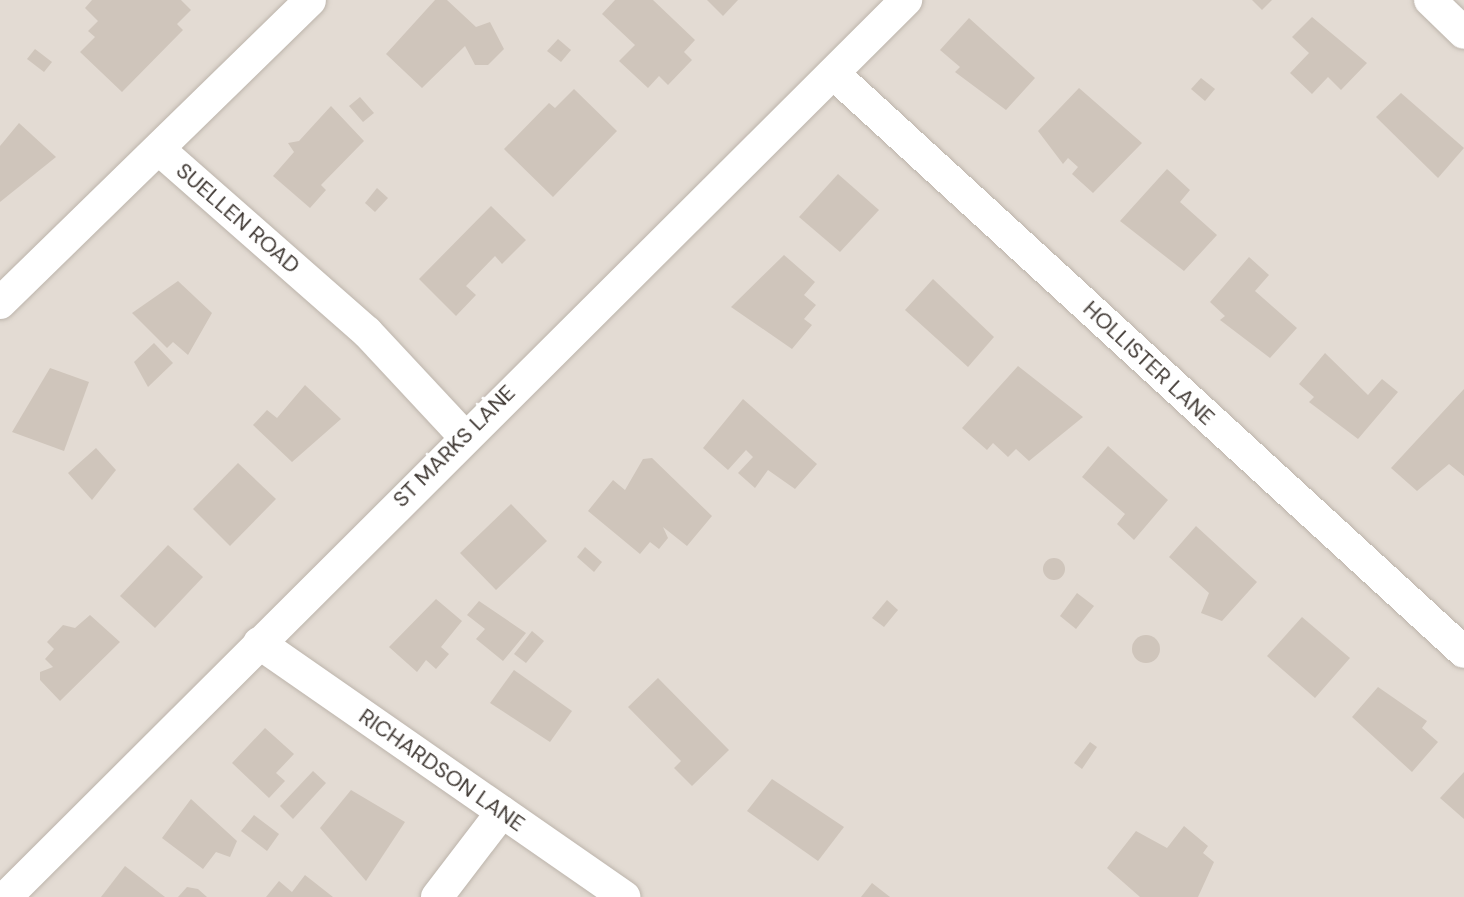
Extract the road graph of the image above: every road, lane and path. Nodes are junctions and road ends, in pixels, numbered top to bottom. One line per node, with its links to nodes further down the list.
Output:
1 (310, 0): 6 (street, SUELLEN ROAD)
2 (906, 0): 5 (street, ST MARKS LANE)
3 (1430, 0): 4 (street)
4 (1464, 33)
5 (833, 73): 8 (street, ST MARKS LANE); 10 (street, HOLLISTER LANE)
6 (162, 152): 7 (street); 8 (street, SUELLEN ROAD)
7 (0, 303)
8 (463, 435): 9 (street, ST MARKS LANE)
9 (259, 643): 11 (street, RICHARDSON LANE); 12 (street, ST MARKS LANE)
10 (1464, 652)
11 (502, 812): 13 (street); 14 (street, RICHARDSON LANE)
12 (6, 897)
13 (437, 897)
14 (624, 897)

